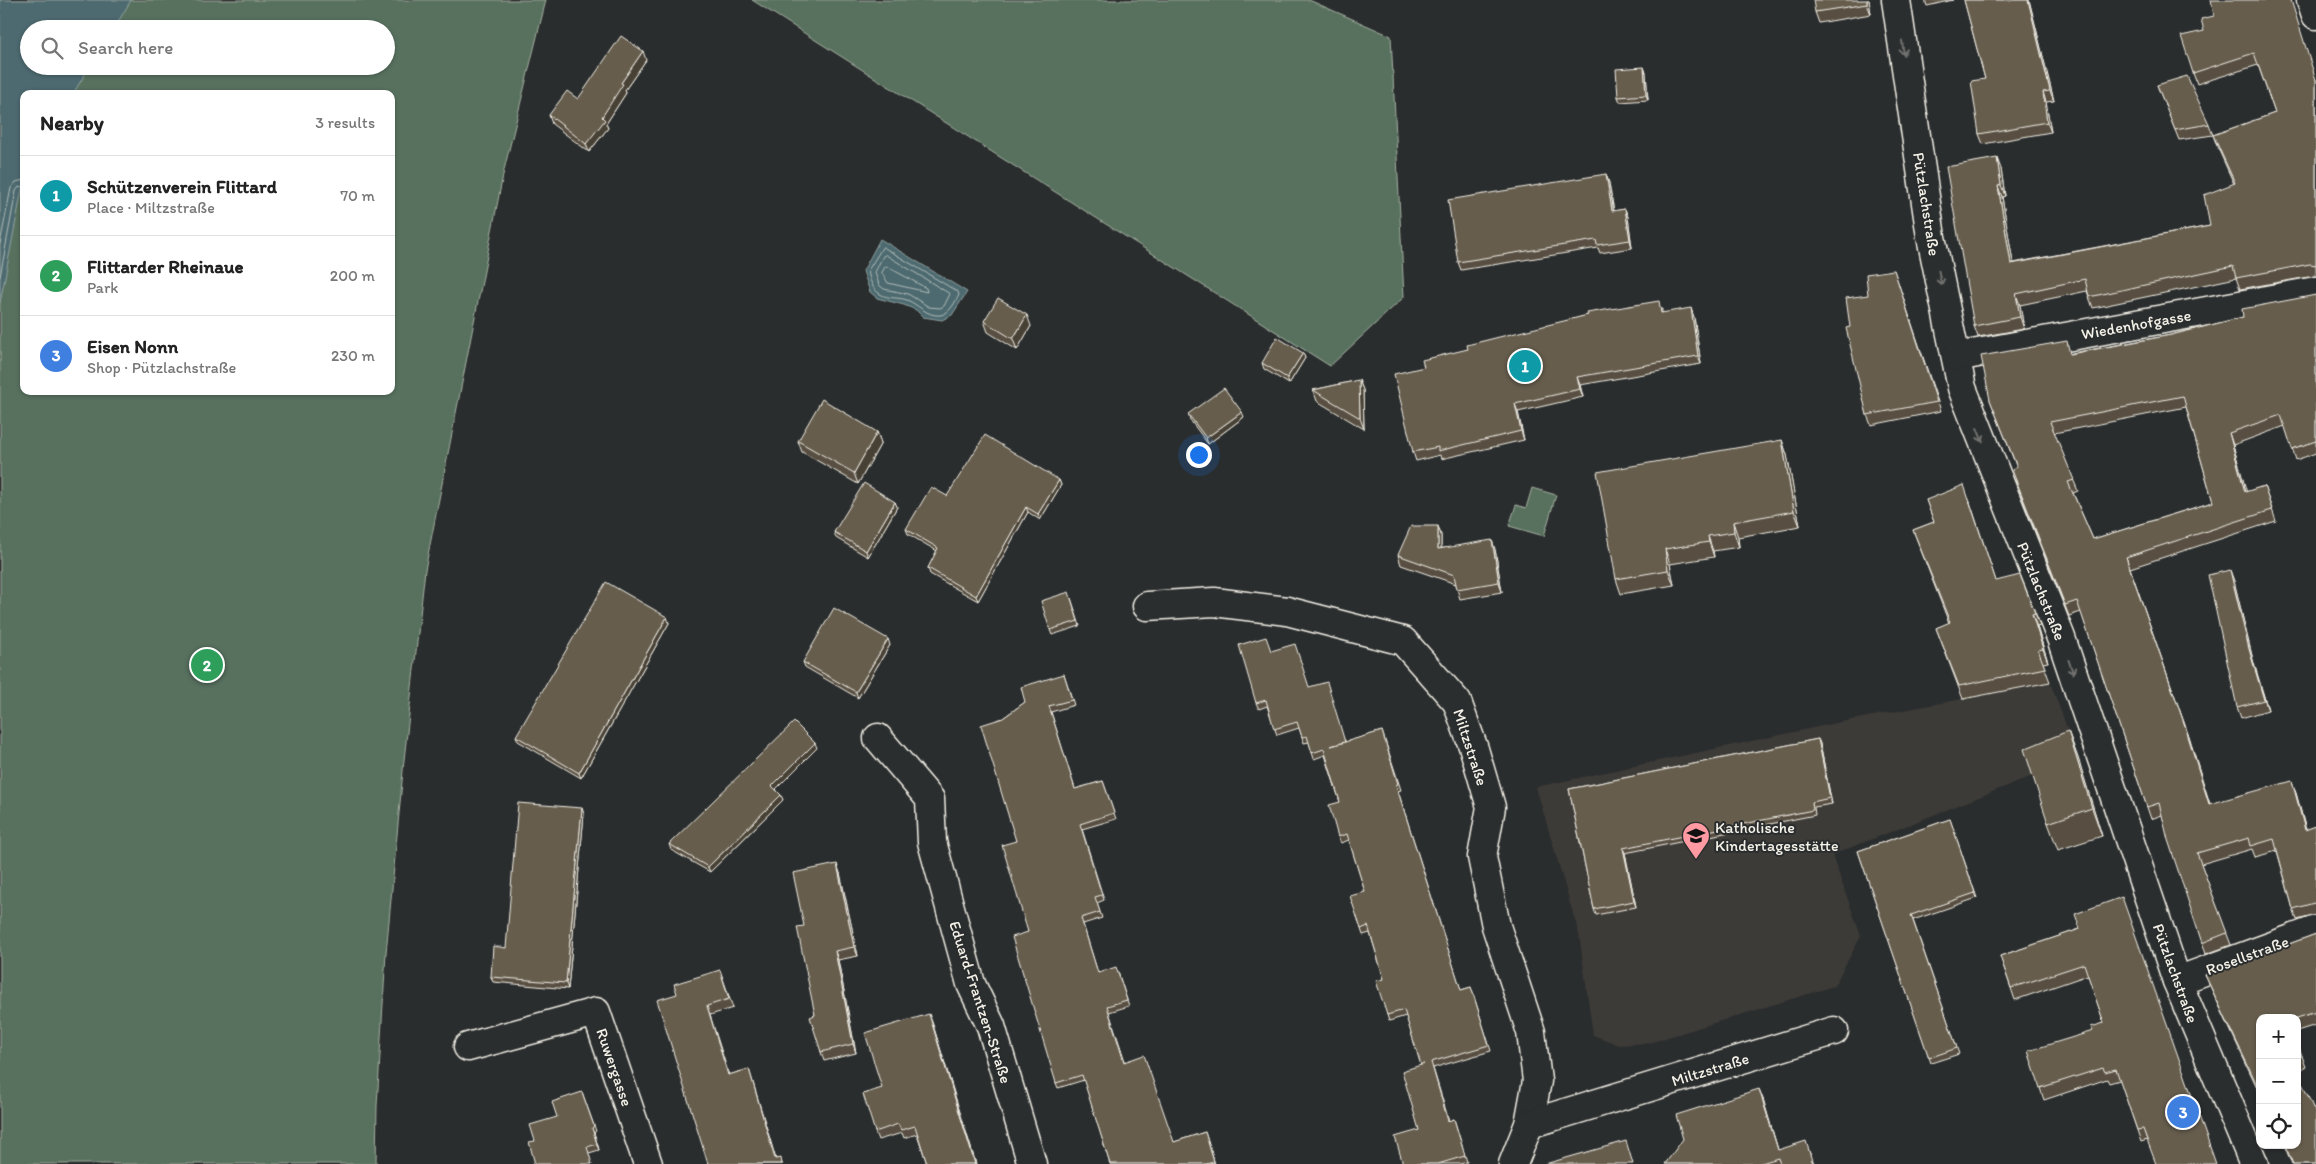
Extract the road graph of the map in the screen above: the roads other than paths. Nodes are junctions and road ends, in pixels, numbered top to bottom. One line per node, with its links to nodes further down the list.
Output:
1 (1896, 0): 5 (street, Pützlachstraße, one-way to 5)
2 (2311, 0): 3 (street)
3 (2316, 14)
4 (2316, 291): 5 (street, Wiedenhofgasse)
5 (1956, 357): 9 (street, Pützlachstraße, one-way to 9)
6 (1147, 606): 12 (street, Miltzstraße)
7 (878, 738): 14 (street, Eduard-Frantzen-Straße)
8 (2316, 930): 9 (street, Rosellstraße)
9 (2178, 981): 16 (street, Pützlachstraße)
10 (1834, 1031): 12 (street, Miltzstraße)
11 (468, 1047): 13 (street, Ruwergasse)
12 (1529, 1124): 15 (street, Miltzstraße)
13 (648, 1164)
14 (1032, 1164)
15 (1512, 1164)
16 (2254, 1164)

